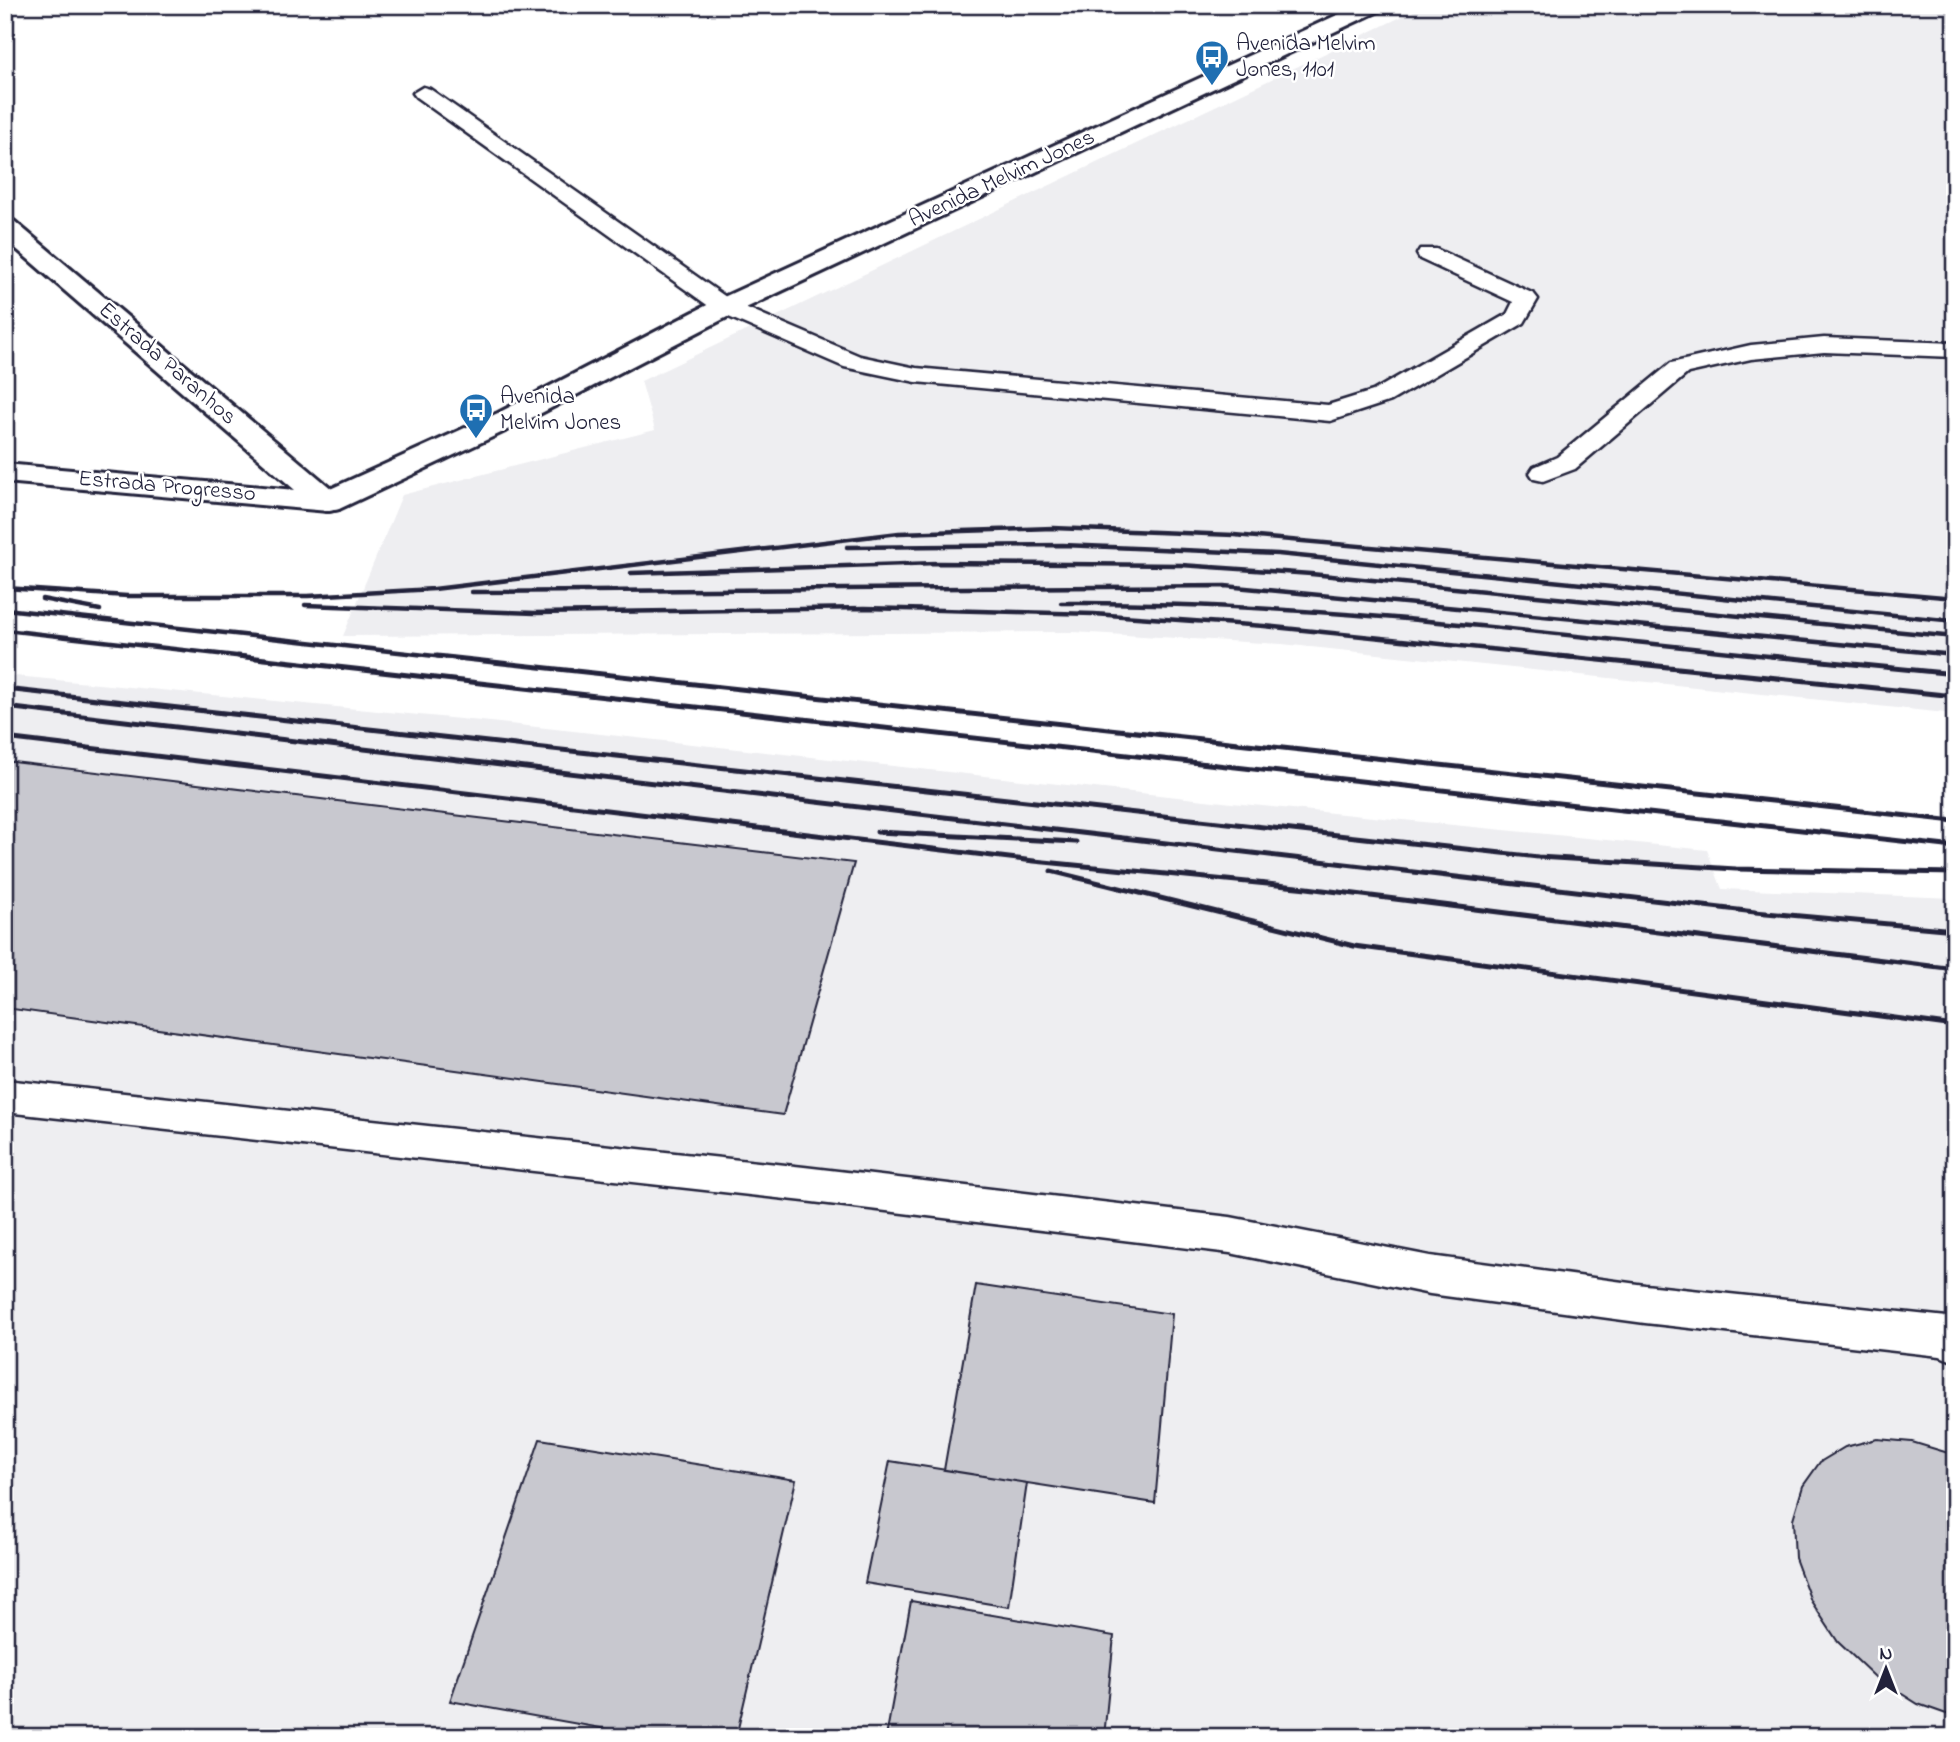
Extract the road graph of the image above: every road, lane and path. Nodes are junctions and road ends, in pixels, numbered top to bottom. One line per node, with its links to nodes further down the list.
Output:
1 (1376, 5): 5 (street, Avenida Melvim Jones)
2 (423, 93): 5 (lane)
3 (5, 226): 9 (street, Estrada Paranhos)
4 (1428, 254): 5 (lane)
5 (725, 307): 9 (street, Avenida Melvim Jones)
6 (1955, 350): 7 (lane)
7 (1543, 472)
8 (5, 473): 9 (street, Estrada Progresso)
9 (328, 502)
10 (5, 1096): 11 (lane)
11 (1955, 1342)

